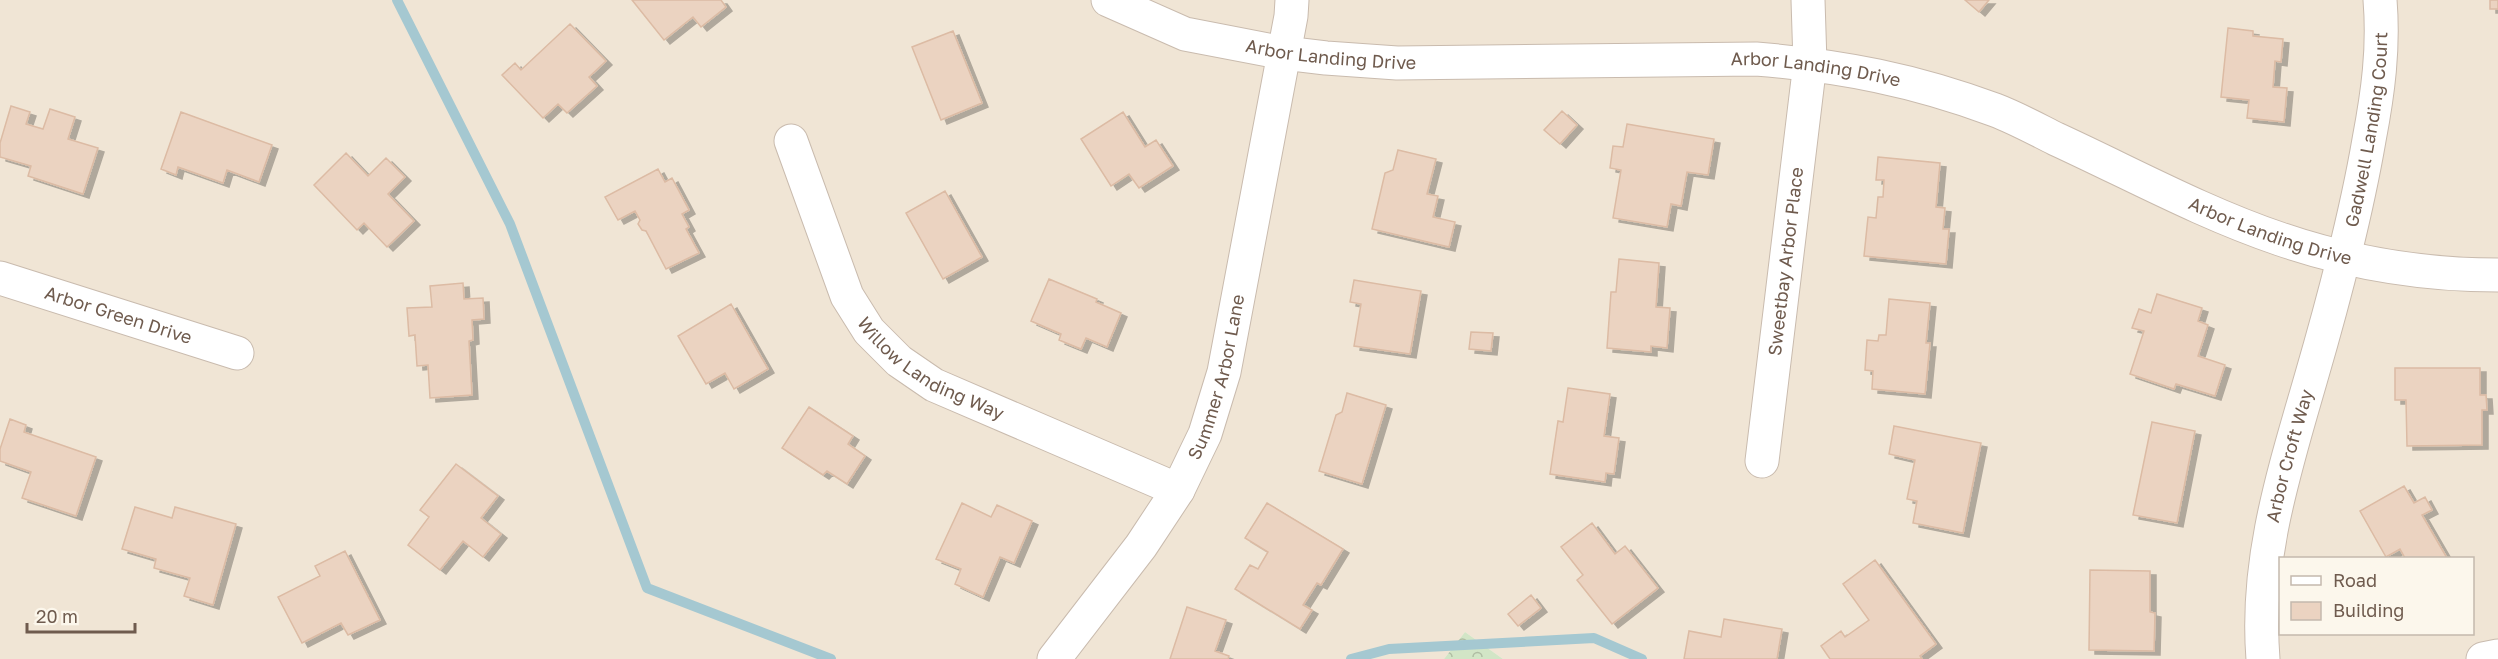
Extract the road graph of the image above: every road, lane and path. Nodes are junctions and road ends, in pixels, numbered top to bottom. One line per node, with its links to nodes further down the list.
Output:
1 (1108, 0): 5 (street, Arbor Landing Drive)
2 (1292, 0): 5 (street, Summer Arbor Lane)
3 (1808, 0): 6 (street, Sweetbay Arbor Place)
4 (2380, 0): 8 (street, Gadwell Landing Court)
5 (1284, 53): 6 (street, Arbor Landing Drive); 13 (street, Summer Arbor Lane)
6 (1810, 63): 8 (street, Arbor Landing Drive); 12 (street, Sweetbay Arbor Place)
7 (791, 141): 13 (street, Willow Landing Way)
8 (2345, 258): 9 (street, Arbor Landing Drive); 16 (street, Arbor Croft Way)
9 (2498, 275)
10 (0, 278): 11 (street, Arbor Green Drive)
11 (237, 353)
12 (1762, 461)
13 (1178, 490): 15 (street, Summer Arbor Lane)
14 (2498, 656): 17 (street)
15 (1054, 659)
16 (2263, 659)
17 (2483, 659)

